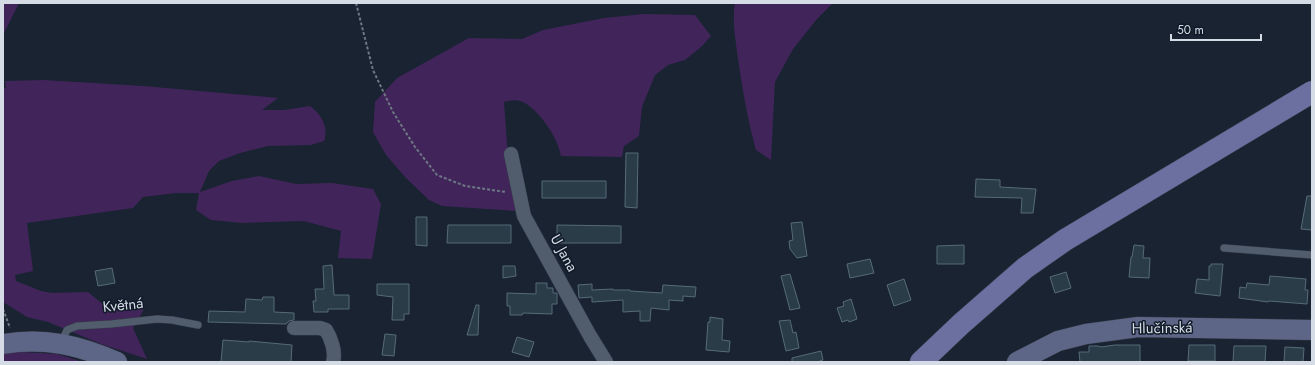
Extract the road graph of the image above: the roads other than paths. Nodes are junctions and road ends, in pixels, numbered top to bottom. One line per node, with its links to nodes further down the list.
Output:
1 (1312, 92): 13 (main road)
2 (511, 154): 12 (street, U Jana)
3 (1224, 248): 4 (lane)
4 (1312, 255)
5 (198, 325): 9 (lane, Květná)
6 (294, 328): 11 (street)
7 (1312, 330): 14 (street, Hlučínská)
8 (9, 343): 9 (street)
9 (61, 343): 10 (street)
10 (117, 362)
11 (333, 362)
12 (606, 362)
13 (922, 362)
14 (1018, 362)

